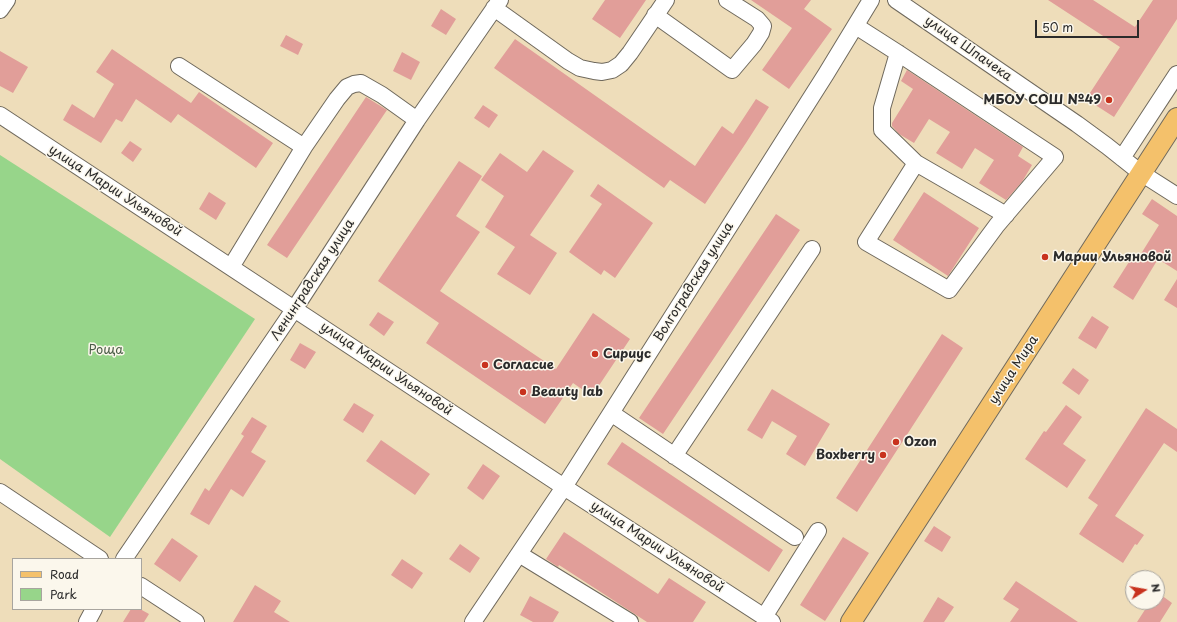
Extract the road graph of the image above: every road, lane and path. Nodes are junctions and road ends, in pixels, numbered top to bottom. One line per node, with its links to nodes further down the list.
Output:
1 (7, 0): 7 (street)
2 (666, 0): 8 (street)
3 (727, 0): 8 (street)
4 (871, 0): 9 (street, Волгоградская улица)
5 (896, 0): 17 (street, улица Шпачека)
6 (497, 4): 8 (street); 15 (street, Ленинградская улица)
7 (0, 10)
8 (655, 15)
9 (856, 25): 10 (street); 25 (street, Волгоградская улица)
10 (898, 53): 18 (street); 21 (street)
11 (179, 66): 16 (street)
12 (1177, 74): 17 (street)
13 (0, 115): 23 (street, улица Марии Ульяновой)
14 (1177, 118): 19 (main road, улица Мира)
15 (417, 120): 16 (street); 24 (street, Ленинградская улица)
16 (304, 147): 23 (street)
17 (1122, 158): 19 (street, улица Шпачека)
18 (916, 163): 21 (street); 21 (street)
19 (1141, 173): 20 (street, улица Шпачека); 41 (main road, улица Мира)
20 (1177, 196)
21 (1006, 215)
22 (812, 249): 26 (street)
23 (231, 267): 24 (street, улица Марии Ульяновой)
24 (295, 308): 27 (street, улица Марии Ульяновой); 33 (street, Ленинградская улица)
25 (611, 413): 26 (street); 27 (street, Волгоградская улица)
26 (674, 456): 30 (street)
27 (564, 487): 31 (street, Волгоградская улица); 36 (street, улица Марии Ульяновой)
28 (0, 492): 32 (street)
29 (818, 531): 36 (street)
30 (795, 537)
31 (519, 554): 39 (street, Волгоградская улица); 40 (street)
32 (99, 558)
33 (125, 558)
34 (142, 587): 38 (street)
35 (93, 610): 37 (street)
36 (768, 619)
37 (87, 622)
38 (196, 622)
39 (473, 622)
40 (630, 622)
41 (852, 622)

